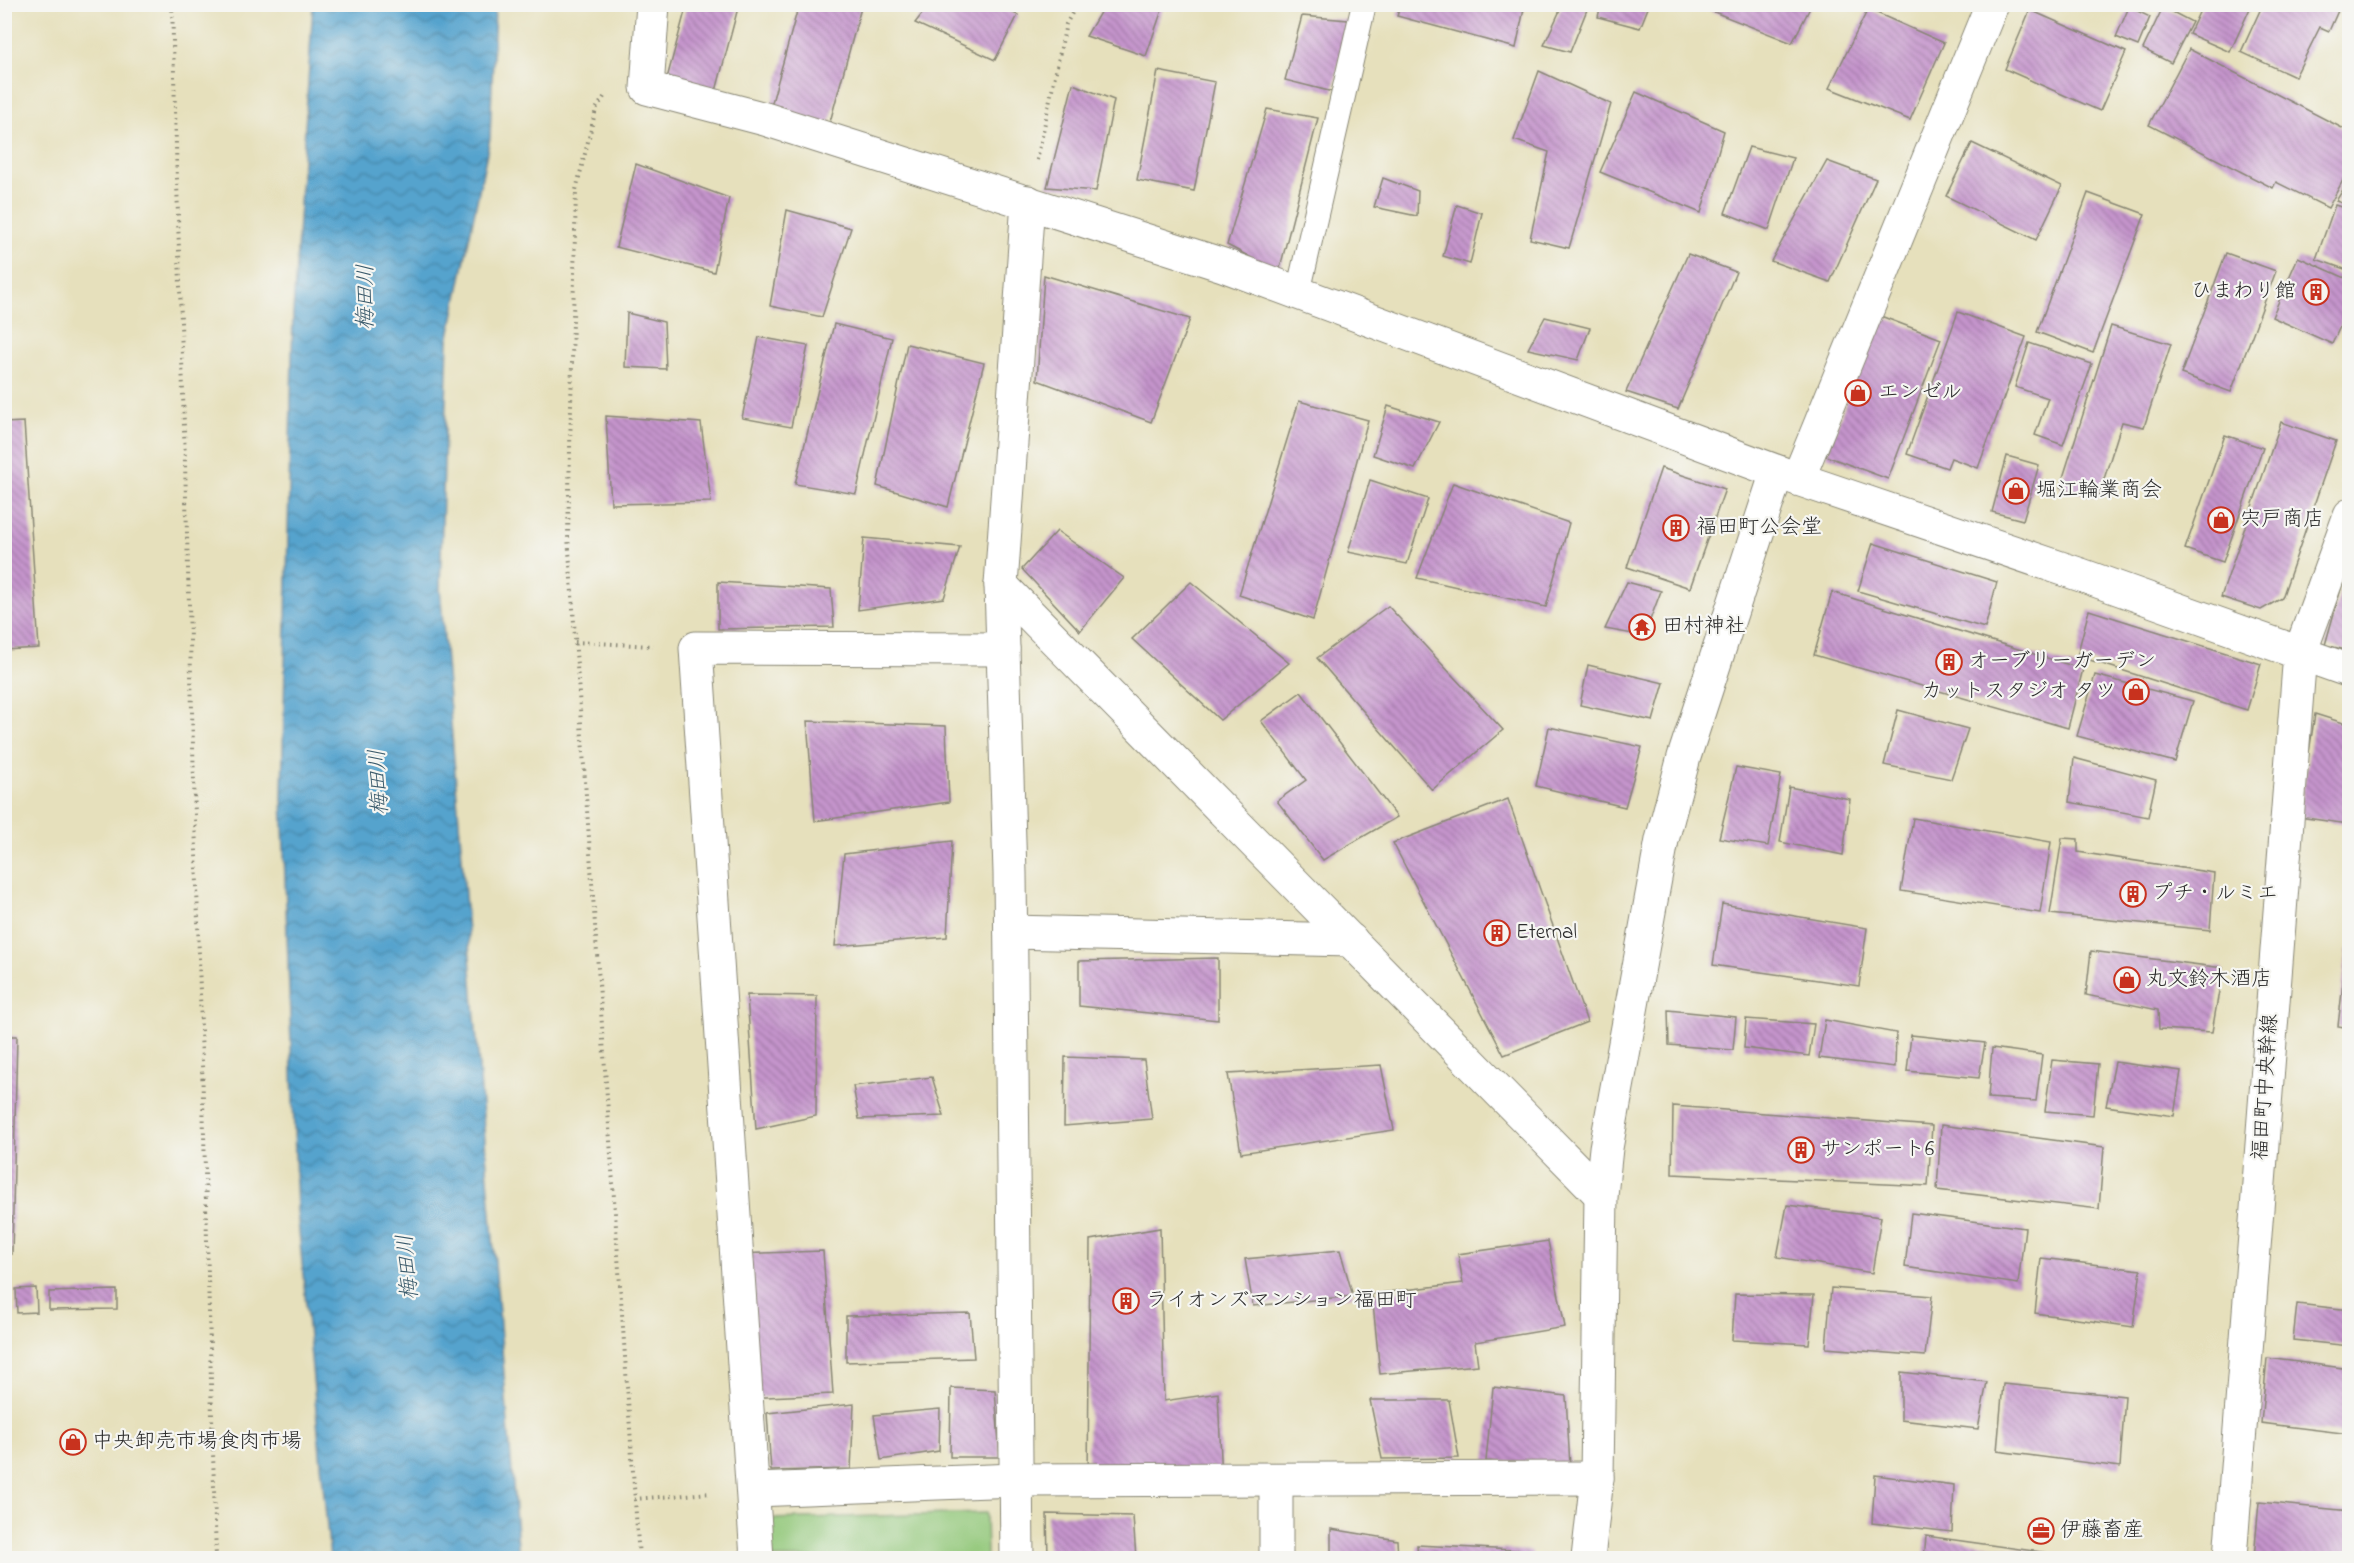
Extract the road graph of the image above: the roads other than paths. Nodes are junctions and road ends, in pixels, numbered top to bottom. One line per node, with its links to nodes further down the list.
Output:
1 (653, 4): 4 (street)
2 (1364, 4): 5 (lane)
3 (1992, 4): 6 (street)
4 (1028, 202): 5 (street); 8 (street)
5 (1298, 293): 6 (street)
6 (1787, 476): 10 (street); 14 (street)
7 (2349, 515): 10 (street, 福田町中央幹線)
8 (1001, 585): 9 (street); 13 (street)
9 (1003, 649): 12 (street); 18 (street)
10 (2300, 653): 11 (street); 23 (street, 福田町中央幹線)
11 (2349, 671)
12 (1011, 932): 13 (street); 16 (street)
13 (1351, 940): 14 (street)
14 (1601, 1195): 15 (street)
15 (1597, 1478): 17 (street); 22 (street)
16 (1016, 1480): 17 (street); 18 (street); 20 (street)
17 (1276, 1480): 21 (street)
18 (753, 1490): 19 (street)
19 (757, 1558)
20 (1017, 1558)
21 (1276, 1558)
22 (1588, 1558)
23 (2230, 1558)

